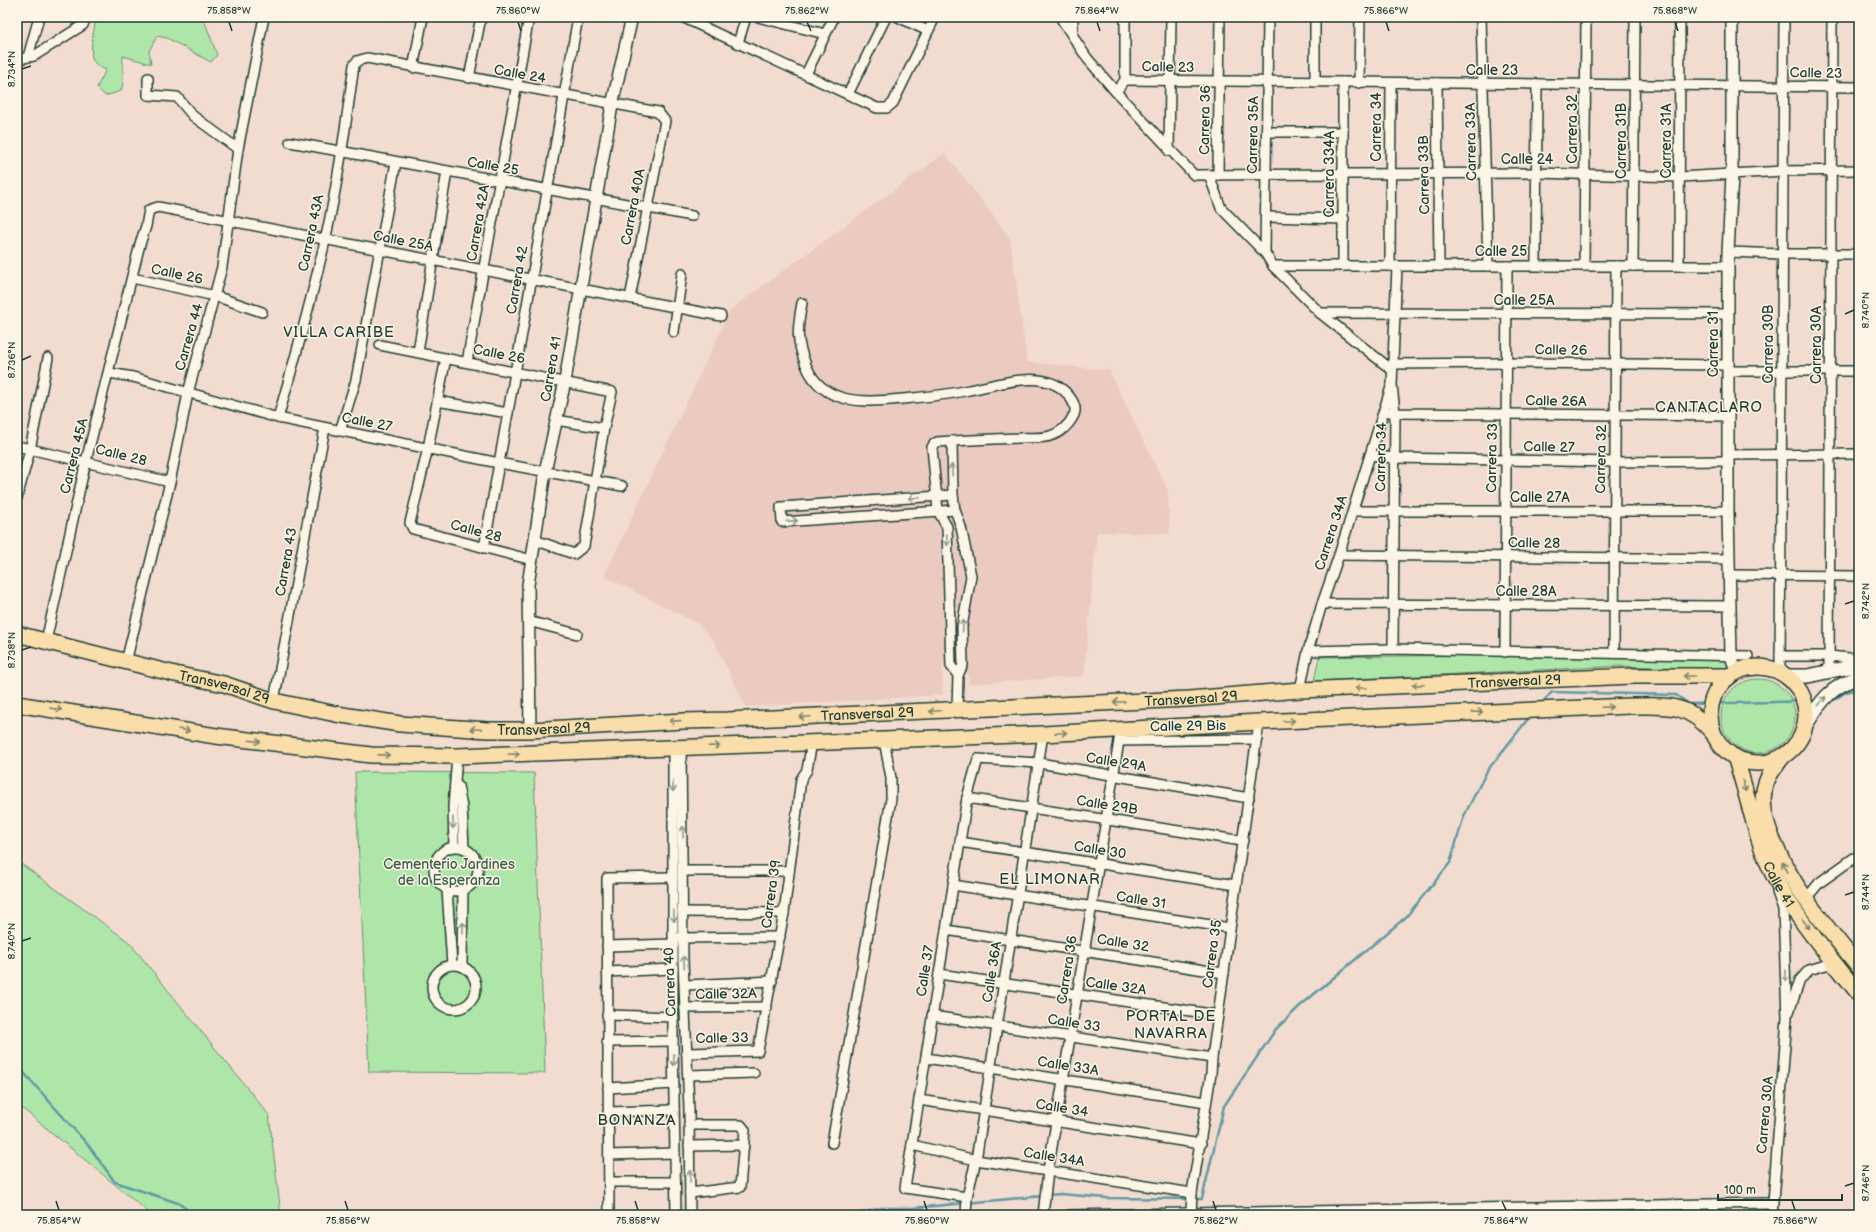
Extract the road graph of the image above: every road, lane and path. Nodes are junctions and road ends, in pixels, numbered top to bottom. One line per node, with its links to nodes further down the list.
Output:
1 (39, 17): 35 (street)
2 (86, 17): 35 (street)
3 (264, 17): 69 (street, Carrera 44)
4 (423, 17): 38 (street)
5 (481, 17): 41 (street)
6 (529, 17): 57 (street, Carrera 42A)
7 (578, 17): 63 (street, Carrera 42)
8 (632, 17): 64 (street, Carrera 41)
9 (682, 17): 34 (street)
10 (746, 17): 34 (street)
11 (758, 17): 32 (street)
12 (834, 17): 32 (street)
13 (886, 17): 62 (street)
14 (898, 17): 31 (street)
15 (935, 17): 31 (street)
16 (1060, 17): 33 (street)
17 (1073, 17): 33 (street)
18 (1125, 17): 42 (street)
19 (1171, 17): 43 (street)
20 (1220, 17): 44 (street, Carrera 36)
21 (1268, 17): 45 (street, Carrera 35A)
22 (1315, 17): 46 (street)
23 (1360, 17): 48 (street)
24 (1481, 17): 51 (street, Carrera 33A)
25 (1586, 17): 53 (street, Carrera 32)
26 (1635, 17): 54 (street, Carrera 31B)
27 (1680, 17): 55 (street, Carrera 31A)
28 (1732, 17): 56 (street, Carrera 31)
29 (1784, 17): 58 (street, Carrera 30B)
30 (1832, 17): 59 (street, Carrera 30A)
31 (928, 31): 62 (street)
32 (825, 34): 39 (street)
33 (1073, 36): 61 (street)
34 (738, 43): 39 (street)
35 (28, 57): 37 (street)
36 (367, 58): 38 (street, Calle 24); 71 (street, Carrera 43A)
37 (17, 60)
38 (413, 68): 41 (street, Calle 24)
39 (806, 74): 62 (street)
40 (148, 78): 69 (street)
41 (469, 78): 57 (street, Calle 24)
42 (1125, 80): 43 (street, Calle 23); 61 (street)
43 (1171, 81): 44 (street, Calle 23); 70 (street)
44 (1220, 81): 45 (street, Calle 23); 83 (street, Carrera 36)
45 (1268, 82): 46 (street, Calle 23); 66 (street, Carrera 35A)
46 (1315, 82): 47 (street, Calle 23)
47 (1343, 82): 48 (street, Calle 23); 67 (street, Carrera 334A)
48 (1359, 83): 50 (street, Calle 23)
49 (1437, 83): 50 (street, Calle 23); 51 (street, Calle 23); 78 (street, Carrera 33B)
50 (1391, 84): 81 (street, Carrera 34)
51 (1483, 84): 52 (street, Calle 23); 79 (street, Carrera 33A)
52 (1537, 84): 53 (street, Calle 23); 77 (street)
53 (1587, 85): 54 (street, Calle 23); 82 (street, Carrera 32)
54 (1635, 85): 55 (street, Calle 23); 86 (street, Carrera 31B)
55 (1680, 86): 56 (street, Calle 23); 87 (street, Carrera 31A)
56 (1732, 86): 58 (street, Calle 23); 85 (street, Carrera 31)
57 (517, 87): 63 (street, Calle 24); 88 (street, Carrera 42A)
58 (1783, 87): 59 (street, Calle 23); 73 (street, Carrera 30B)
59 (1831, 87): 60 (street, Calle 23); 74 (street, Carrera 30A)
60 (1859, 87)
61 (1116, 92): 70 (street)
62 (848, 94)
63 (564, 96): 64 (street, Calle 24); 89 (street, Carrera 42)
64 (612, 105): 65 (street, Calle 24); 90 (street, Carrera 41)
65 (665, 121): 91 (street, Carrera 40A)
66 (1268, 132): 67 (street); 84 (street, Carrera 35A)
67 (1343, 132): 80 (street, Carrera 334A)
68 (290, 142): 71 (street, Calle 25)
69 (238, 149): 95 (street, Carrera 44)
70 (1169, 151): 83 (street, Calle 24)
71 (342, 152): 72 (street, Calle 25); 96 (street, Carrera 43A)
72 (396, 162): 76 (street, Calle 25); 97 (street)
73 (1783, 170): 74 (street, Calle 24); 85 (street, Calle 24); 100 (street, Carrera 30B)
74 (1831, 170): 75 (street, Calle 24); 101 (street, Carrera 30A)
75 (1859, 170)
76 (447, 171): 88 (street, Calle 25); 103 (street)
77 (1536, 172): 79 (street, Calle 24); 82 (street, Calle 24); 104 (street)
78 (1438, 173): 79 (street, Calle 24); 81 (street, Calle 24); 108 (street, Carrera 33B)
79 (1485, 173): 109 (street, Carrera 33A)
80 (1343, 174): 81 (street, Calle 24); 84 (street, Calle 24); 94 (street, Carrera 334A)
81 (1390, 174): 107 (street, Carrera 34)
82 (1586, 174): 86 (street, Calle 24); 111 (street, Carrera 32)
83 (1214, 175): 84 (street, Calle 24); 99 (street)
84 (1266, 175): 93 (street, Carrera 35A)
85 (1732, 175): 87 (street, Calle 24); 98 (street, Carrera 31)
86 (1635, 177): 87 (street, Calle 24); 113 (street, Carrera 31B)
87 (1680, 177): 114 (street, Carrera 31A)
88 (500, 181): 89 (street, Calle 25); 116 (street, Carrera 42A)
89 (547, 190): 90 (street, Calle 25); 119 (street, Carrera 42)
90 (596, 198): 91 (street, Calle 25); 120 (street, Carrera 41)
91 (647, 208): 92 (street, Calle 25); 122 (street, Carrera 40A)
92 (692, 216)
93 (1266, 217): 94 (street); 99 (street, Carrera 35A)
94 (1344, 218): 106 (street, Carrera 334A)
95 (227, 221): 96 (street, Calle 25A); 118 (street, Calle 25A); 121 (street, Carrera 44)
96 (325, 240): 97 (street, Calle 25A); 157 (street, Carrera 43A)
97 (380, 250): 103 (street, Calle 25A); 161 (street)
98 (1728, 252): 100 (street); 115 (street, Carrera 31)
99 (1265, 253): 105 (street)
100 (1782, 254): 101 (street); 142 (street, Carrera 30B)
101 (1830, 254): 102 (street); 143 (street, Carrera 30A)
102 (1859, 254)
103 (432, 261): 116 (street, Calle 25A); 134 (street)
104 (1536, 265): 110 (street, Calle 25); 111 (street, Calle 25)
105 (1273, 266): 106 (street, Calle 25); 126 (street)
106 (1343, 266): 107 (street, Calle 25)
107 (1393, 266): 108 (street, Calle 25); 127 (street, Carrera 34)
108 (1439, 266): 109 (street, Calle 25)
109 (1488, 266): 110 (street, Calle 25)
110 (1507, 266): 128 (street, Carrera 33)
111 (1584, 266): 112 (street, Calle 25)
112 (1616, 266): 113 (street, Calle 25); 130 (street, Carrera 32)
113 (1633, 266): 114 (street, Calle 25)
114 (1679, 266): 115 (street, Calle 25)
115 (1728, 266): 129 (street, Carrera 31)
116 (484, 270): 119 (street, Calle 25A); 137 (street, Carrera 42A)
117 (682, 274): 124 (street)
118 (132, 278): 121 (street, Calle 26); 146 (street, Carrera 45A)
119 (532, 280): 120 (street, Calle 25A); 145 (street, Carrera 42)
120 (580, 289): 122 (street, Calle 25A); 147 (street, Carrera 41)
121 (215, 296): 125 (street, Calle 26); 149 (street, Carrera 44)
122 (630, 298): 124 (street, Calle 25A)
123 (802, 303): 162 (street)
124 (678, 308): 131 (street, Calle 25A); 132 (street)
125 (262, 312)
126 (1320, 313): 127 (street, Calle 25A); 140 (street)
127 (1395, 314): 128 (street, Calle 25A); 140 (street, Carrera 34)
128 (1507, 314): 130 (street, Calle 25A); 138 (street, Carrera 33)
129 (1728, 314): 130 (street, Calle 25A); 141 (street, Carrera 31)
130 (1616, 315): 139 (street, Carrera 32)
131 (721, 316)
132 (674, 332)
133 (380, 345): 134 (street, Calle 26)
134 (418, 352): 136 (street, Calle 26)
135 (48, 358): 165 (street)
136 (446, 358): 137 (street, Calle 26); 150 (street)
137 (467, 362): 145 (street, Calle 26)
138 (1506, 363): 139 (street, Calle 26); 140 (street, Calle 26); 154 (street, Carrera 33)
139 (1616, 365): 141 (street, Calle 26); 155 (street, Carrera 32)
140 (1393, 367): 148 (street, Carrera 34)
141 (1728, 368): 142 (street, Calle 26); 156 (street, Carrera 31)
142 (1782, 371): 143 (street, Calle 26); 169 (street, Carrera 30B)
143 (1830, 371): 144 (street, Calle 26); 166 (street, Carrera 30A)
144 (1859, 371)
145 (515, 372): 147 (street, Calle 26); 152 (street, Carrera 42)
146 (109, 373): 149 (street, Calle 27); 173 (street, Carrera 45A)
147 (565, 381): 158 (street, Carrera 41); 160 (street, Calle 26)
148 (1392, 384): 151 (street, Carrera 34A); 153 (street, Carrera 34)
149 (188, 393): 157 (street, Calle 27); 178 (street, Carrera 44)
150 (437, 401): 152 (street); 164 (street)
151 (1384, 410): 153 (street, Calle 26A); 168 (street, Carrera 34A)
152 (508, 413): 175 (street, Carrera 42)
153 (1395, 413): 154 (street, Calle 26A); 170 (street, Carrera 34)
154 (1506, 414): 155 (street, Calle 26A); 172 (street, Carrera 33)
155 (1616, 416): 156 (street, Calle 26A); 174 (street, Carrera 32)
156 (1728, 416): 171 (street, Carrera 31)
157 (278, 418): 159 (street, Calle 27)
158 (556, 420): 160 (street); 176 (street, Carrera 41)
159 (324, 428): 161 (street, Calle 27); 230 (street, Carrera 43)
160 (604, 428): 177 (street)
161 (340, 431): 164 (street, Calle 27)
162 (952, 441): 180 (street, one-way to 162); 181 (street)
163 (17, 446): 165 (street, Calle 28)
164 (428, 448): 175 (street, Calle 27); 193 (street, Calle 28)
165 (30, 450): 173 (street, Calle 28); 182 (street)
166 (1830, 454): 167 (street, Calle 27); 169 (street, Calle 27); 202 (street, Carrera 30A)
167 (1859, 454)
168 (1370, 455): 170 (street, Calle 27); 186 (street, Carrera 34A)
169 (1781, 455): 171 (street, Calle 27); 201 (street, Carrera 30B)
170 (1394, 458): 172 (street, Calle 27); 187 (street, Carrera 34)
171 (1728, 458): 174 (street, Calle 27); 190 (street, Carrera 31)
172 (1505, 460): 174 (street, Calle 27); 188 (street, Carrera 33)
173 (86, 461): 178 (street, Calle 28); 212 (street, Carrera 45A)
174 (1615, 462): 189 (street, Carrera 32)
175 (499, 463): 176 (street, Calle 27); 193 (street, Carrera 42)
176 (545, 472): 177 (street, Calle 27); 192 (street, Carrera 41)
177 (595, 481): 179 (street, Calle 27); 192 (street)
178 (170, 482): 222 (street, Carrera 44)
179 (622, 486)
180 (953, 495): 181 (street); 184 (street)
181 (936, 496): 183 (street, one-way to 183); 185 (street)
182 (17, 498)
183 (860, 501): 191 (street); 191 (street, one-way to 191)
184 (955, 510): 185 (street); 227 (street, one-way to 184)
185 (938, 511): 191 (street); 227 (street, one-way to 227)
186 (1353, 511): 187 (street, Calle 27A); 194 (street, Carrera 34A)
187 (1394, 511): 188 (street, Calle 27A); 195 (street, Carrera 34)
188 (1505, 511): 189 (street, Calle 27A); 196 (street, Carrera 33)
189 (1615, 511): 190 (street, Calle 27A); 197 (street, Carrera 32)
190 (1728, 511): 198 (street, Carrera 31)
191 (863, 516)
192 (535, 540): 199 (street, Carrera 41)
193 (484, 548): 199 (street, Calle 28)
194 (1339, 555): 195 (street, Calle 28); 204 (street, Carrera 34A)
195 (1394, 556): 196 (street, Calle 28); 205 (street, Carrera 34)
196 (1505, 557): 197 (street, Calle 28); 206 (street, Carrera 33)
197 (1614, 558): 198 (street, Calle 28); 207 (street, Carrera 32)
198 (1729, 559): 200 (street, Carrera 31)
199 (532, 560): 209 (street, Carrera 41)
200 (1729, 575): 201 (street); 208 (street, Carrera 31)
201 (1780, 576): 202 (street); 219 (street, Carrera 30B)
202 (1829, 576): 203 (street); 220 (street, Carrera 30A)
203 (1859, 576)
204 (1322, 604): 205 (street, Calle 28A); 214 (street, Carrera 34A)
205 (1394, 604): 206 (street, Calle 28A); 213 (street, Carrera 34)
206 (1505, 605): 207 (street, Calle 28A); 215 (street, Carrera 33)
207 (1614, 606): 208 (street, Calle 28A); 216 (street, Carrera 32)
208 (1729, 606): 217 (street, Carrera 31)
209 (528, 621): 211 (street); 235 (street, Carrera 41)
210 (17, 634): 212 (highway, Transversal 29)
211 (577, 634)
212 (46, 641): 222 (highway, Transversal 29)
213 (1393, 650): 214 (street); 215 (street)
214 (1308, 651): 229 (street, Carrera 34A)
215 (1505, 652): 216 (street)
216 (1614, 653): 217 (street)
217 (1731, 656): 218 (street); 225 (street, Carrera 31)
218 (1748, 656)
219 (1780, 656): 220 (street); 226 (street, Carrera 30B)
220 (1829, 656): 221 (street); 224 (street, Carrera 30A)
221 (1859, 659)
222 (126, 662): 230 (highway, Transversal 29)
223 (1859, 665): 224 (main road)
224 (1829, 673): 226 (main road)
225 (1732, 674): 226 (highway); 229 (highway, Transversal 29, one-way to 229); 236 (highway)
226 (1784, 674): 234 (highway)
227 (958, 675): 232 (street)
228 (1859, 677): 234 (main road, one-way to 228)
229 (1300, 690): 232 (highway, Transversal 29, one-way to 232)
230 (274, 701): 235 (highway, Transversal 29, one-way to 230)
231 (17, 704): 243 (highway, Transversal 29, one-way to 243)
232 (957, 710): 235 (highway, Transversal 29, one-way to 235)
233 (1260, 722): 236 (highway, Transversal 29, one-way to 236); 238 (highway, Transversal 29); 239 (street, Carrera 35)
234 (1806, 725): 244 (highway)
235 (530, 730)
236 (1713, 733): 245 (highway)
237 (1043, 734): 238 (highway, Transversal 29, one-way to 238); 240 (highway, Transversal 29); 247 (street, Calle 36A)
238 (1120, 735): 239 (street, Calle 29 Bis); 248 (street, Carrera 36)
239 (1257, 739): 250 (street, Carrera 35)
240 (884, 740): 241 (highway, Transversal 29); 324 (street)
241 (812, 742): 242 (highway, Transversal 29, one-way to 241); 263 (street, Carrera 39)
242 (677, 747): 243 (highway, Transversal 29, one-way to 242); 262 (street, Carrera 40, one-way to 242); 264 (street, Carrera 40, one-way to 264)
243 (457, 756): 251 (street)
244 (1783, 756): 245 (highway); 270 (highway, Calle 41, one-way to 244)
245 (1735, 757): 254 (highway, Calle 41, one-way to 254)
246 (978, 759): 247 (street, Calle 29A); 249 (street, Calle 37)
247 (1038, 763): 248 (street, Calle 29A); 252 (street, Calle 36A)
248 (1113, 776): 250 (street, Calle 29A); 253 (street, Carrera 36)
249 (967, 798): 252 (street, Calle 29B); 256 (street, Calle 37)
250 (1249, 798): 255 (street, Carrera 35)
251 (458, 807): 257 (street, one-way to 257); 258 (street)
252 (1032, 808): 253 (street, Calle 29B); 259 (street, Calle 36A)
253 (1106, 819): 255 (street, Calle 29B); 261 (street, Carrera 36)
254 (1758, 836): 290 (highway, Calle 41, one-way to 290); 302 (street, one-way to 302)
255 (1243, 841): 266 (street, Carrera 35)
256 (960, 842): 259 (street, Calle 30); 265 (street, Calle 37)
257 (454, 846): 258 (street); 267 (street)
258 (464, 848): 268 (street)
259 (1024, 852): 261 (street, Calle 30); 269 (street, Calle 36A)
260 (1859, 858): 270 (street)
261 (1099, 864): 266 (street, Calle 30); 271 (street, Carrera 36)
262 (684, 871): 263 (street); 274 (street, Carrera 40)
263 (788, 871): 275 (street, Carrera 39)
264 (673, 877): 279 (street, Carrera 40, one-way to 279); 281 (street)
265 (954, 885): 269 (street, Calle 31); 277 (street, Calle 37)
266 (1236, 885): 276 (street, Carrera 35)
267 (447, 889): 268 (street); 272 (street)
268 (463, 890): 273 (street)
269 (1018, 895): 271 (street, Calle 31); 280 (street, Calle 36A)
270 (1805, 900): 285 (highway, Calle 41)
271 (1092, 906): 276 (street, Calle 31); 282 (street, Carrera 36)
272 (448, 912): 273 (street); 283 (street)
273 (463, 912): 284 (street, one-way to 273)
274 (682, 912): 275 (street); 279 (street, Carrera 40)
275 (784, 913): 278 (street, Carrera 39)
276 (1230, 928): 288 (street, Carrera 35)
277 (946, 930): 280 (street, Calle 32); 289 (street, Calle 37)
278 (780, 937): 279 (street); 291 (street, Carrera 39)
279 (677, 940): 281 (street); 286 (street, Carrera 40); 293 (street, Carrera 40, one-way to 279)
280 (1011, 940): 282 (street, Calle 32); 292 (street, Calle 36A)
281 (608, 946): 287 (street)
282 (1084, 951): 288 (street, Calle 32); 294 (street, Carrera 36)
283 (452, 965): 284 (street); 284 (street)
284 (462, 966)
285 (1859, 967)
286 (673, 969): 287 (street); 301 (street, Carrera 40)
287 (607, 972): 298 (street)
288 (1224, 973): 299 (street, Carrera 35)
289 (939, 974): 292 (street, Calle 32A); 300 (street, Calle 37)
290 (1847, 979): 295 (highway, Calle 41); 302 (street)
291 (772, 981): 293 (street); 296 (street, Carrera 39)
292 (1004, 983): 294 (street, Calle 32A); 303 (street, Calle 36A)
293 (685, 985): 297 (street, Carrera 40)
294 (1077, 994): 299 (street, Calle 32A); 304 (street, Carrera 36)
295 (1859, 994)
296 (767, 1007): 297 (street, Calle 32A); 307 (street, Carrera 39)
297 (685, 1008): 308 (street, Carrera 40)
298 (607, 1015): 301 (street); 306 (street)
299 (1218, 1015): 310 (street, Carrera 35)
300 (932, 1016): 303 (street, Calle 33); 309 (street, Calle 37)
301 (674, 1017): 305 (street, Carrera 40)
302 (1787, 1018): 338 (street, Carrera 30A)
303 (997, 1026): 304 (street, Calle 33); 311 (street, Calle 36A)
304 (1070, 1037): 310 (street, Calle 33); 314 (street, Carrera 36)
305 (673, 1041): 306 (street); 315 (street, Carrera 40, one-way to 315)
306 (608, 1042): 316 (street)
307 (758, 1051): 308 (street, Calle 33)
308 (687, 1053): 313 (street, Carrera 40)
309 (926, 1058): 311 (street, Calle 33A); 317 (street, Calle 37)
310 (1212, 1058): 318 (street, Carrera 35)
311 (991, 1069): 314 (street, Calle 33A); 320 (street, Calle 36A)
312 (754, 1073): 313 (street)
313 (688, 1075): 323 (street, Carrera 40)
314 (1063, 1080): 318 (street, Calle 33A); 322 (street, Carrera 36)
315 (674, 1084): 316 (street); 319 (street, Carrera 40)
316 (608, 1088): 321 (street)
317 (919, 1100): 320 (street, Calle 34); 327 (street, Calle 37)
318 (1206, 1102): 325 (street, Carrera 35)
319 (674, 1110): 321 (street); 329 (street, Carrera 40)
320 (984, 1110): 322 (street, Calle 34); 331 (street, Calle 36A)
321 (608, 1112): 330 (street)
322 (1056, 1122): 325 (street, Calle 34); 332 (street, Carrera 36)
323 (689, 1125): 326 (street); 328 (street, Carrera 40)
324 (832, 1143)
325 (1200, 1144): 336 (street, Carrera 35)
326 (744, 1145): 328 (street); 335 (street)
327 (912, 1145): 331 (street, Calle 34A); 337 (street, Calle 37)
328 (689, 1146): 335 (street, Carrera 40, one-way to 328)
329 (675, 1153): 330 (street); 334 (street, Carrera 40)
330 (609, 1156): 333 (street)
331 (976, 1160): 332 (street, Calle 34A); 337 (street, Calle 36A)
332 (1048, 1171): 336 (street, Calle 34A); 355 (street, Carrera 36)
333 (610, 1182): 334 (street); 352 (street)
334 (675, 1182): 353 (street, Carrera 40)
335 (690, 1193): 354 (street, Carrera 40)
336 (1192, 1193): 346 (street, Carrera 35)
337 (967, 1199): 350 (street, Calle 36A)
338 (1772, 1203): 339 (street); 359 (street, Carrera 30A)
339 (1714, 1204): 340 (street); 358 (street)
340 (1658, 1205): 343 (street); 357 (street)
341 (1501, 1211): 342 (street); 345 (street)
342 (1544, 1211): 343 (street)
343 (1598, 1211)
344 (1402, 1212): 345 (street); 349 (street)
345 (1452, 1212)
346 (1191, 1213): 351 (street); 356 (street)
347 (1259, 1213): 348 (street); 351 (street)
348 (1309, 1213): 349 (street)
349 (1348, 1213)
350 (966, 1214)
351 (1208, 1214)
352 (610, 1215)
353 (676, 1215)
354 (690, 1215)
355 (1043, 1215)
356 (1069, 1215)
357 (1658, 1215)
358 (1714, 1215)
359 (1772, 1215)

